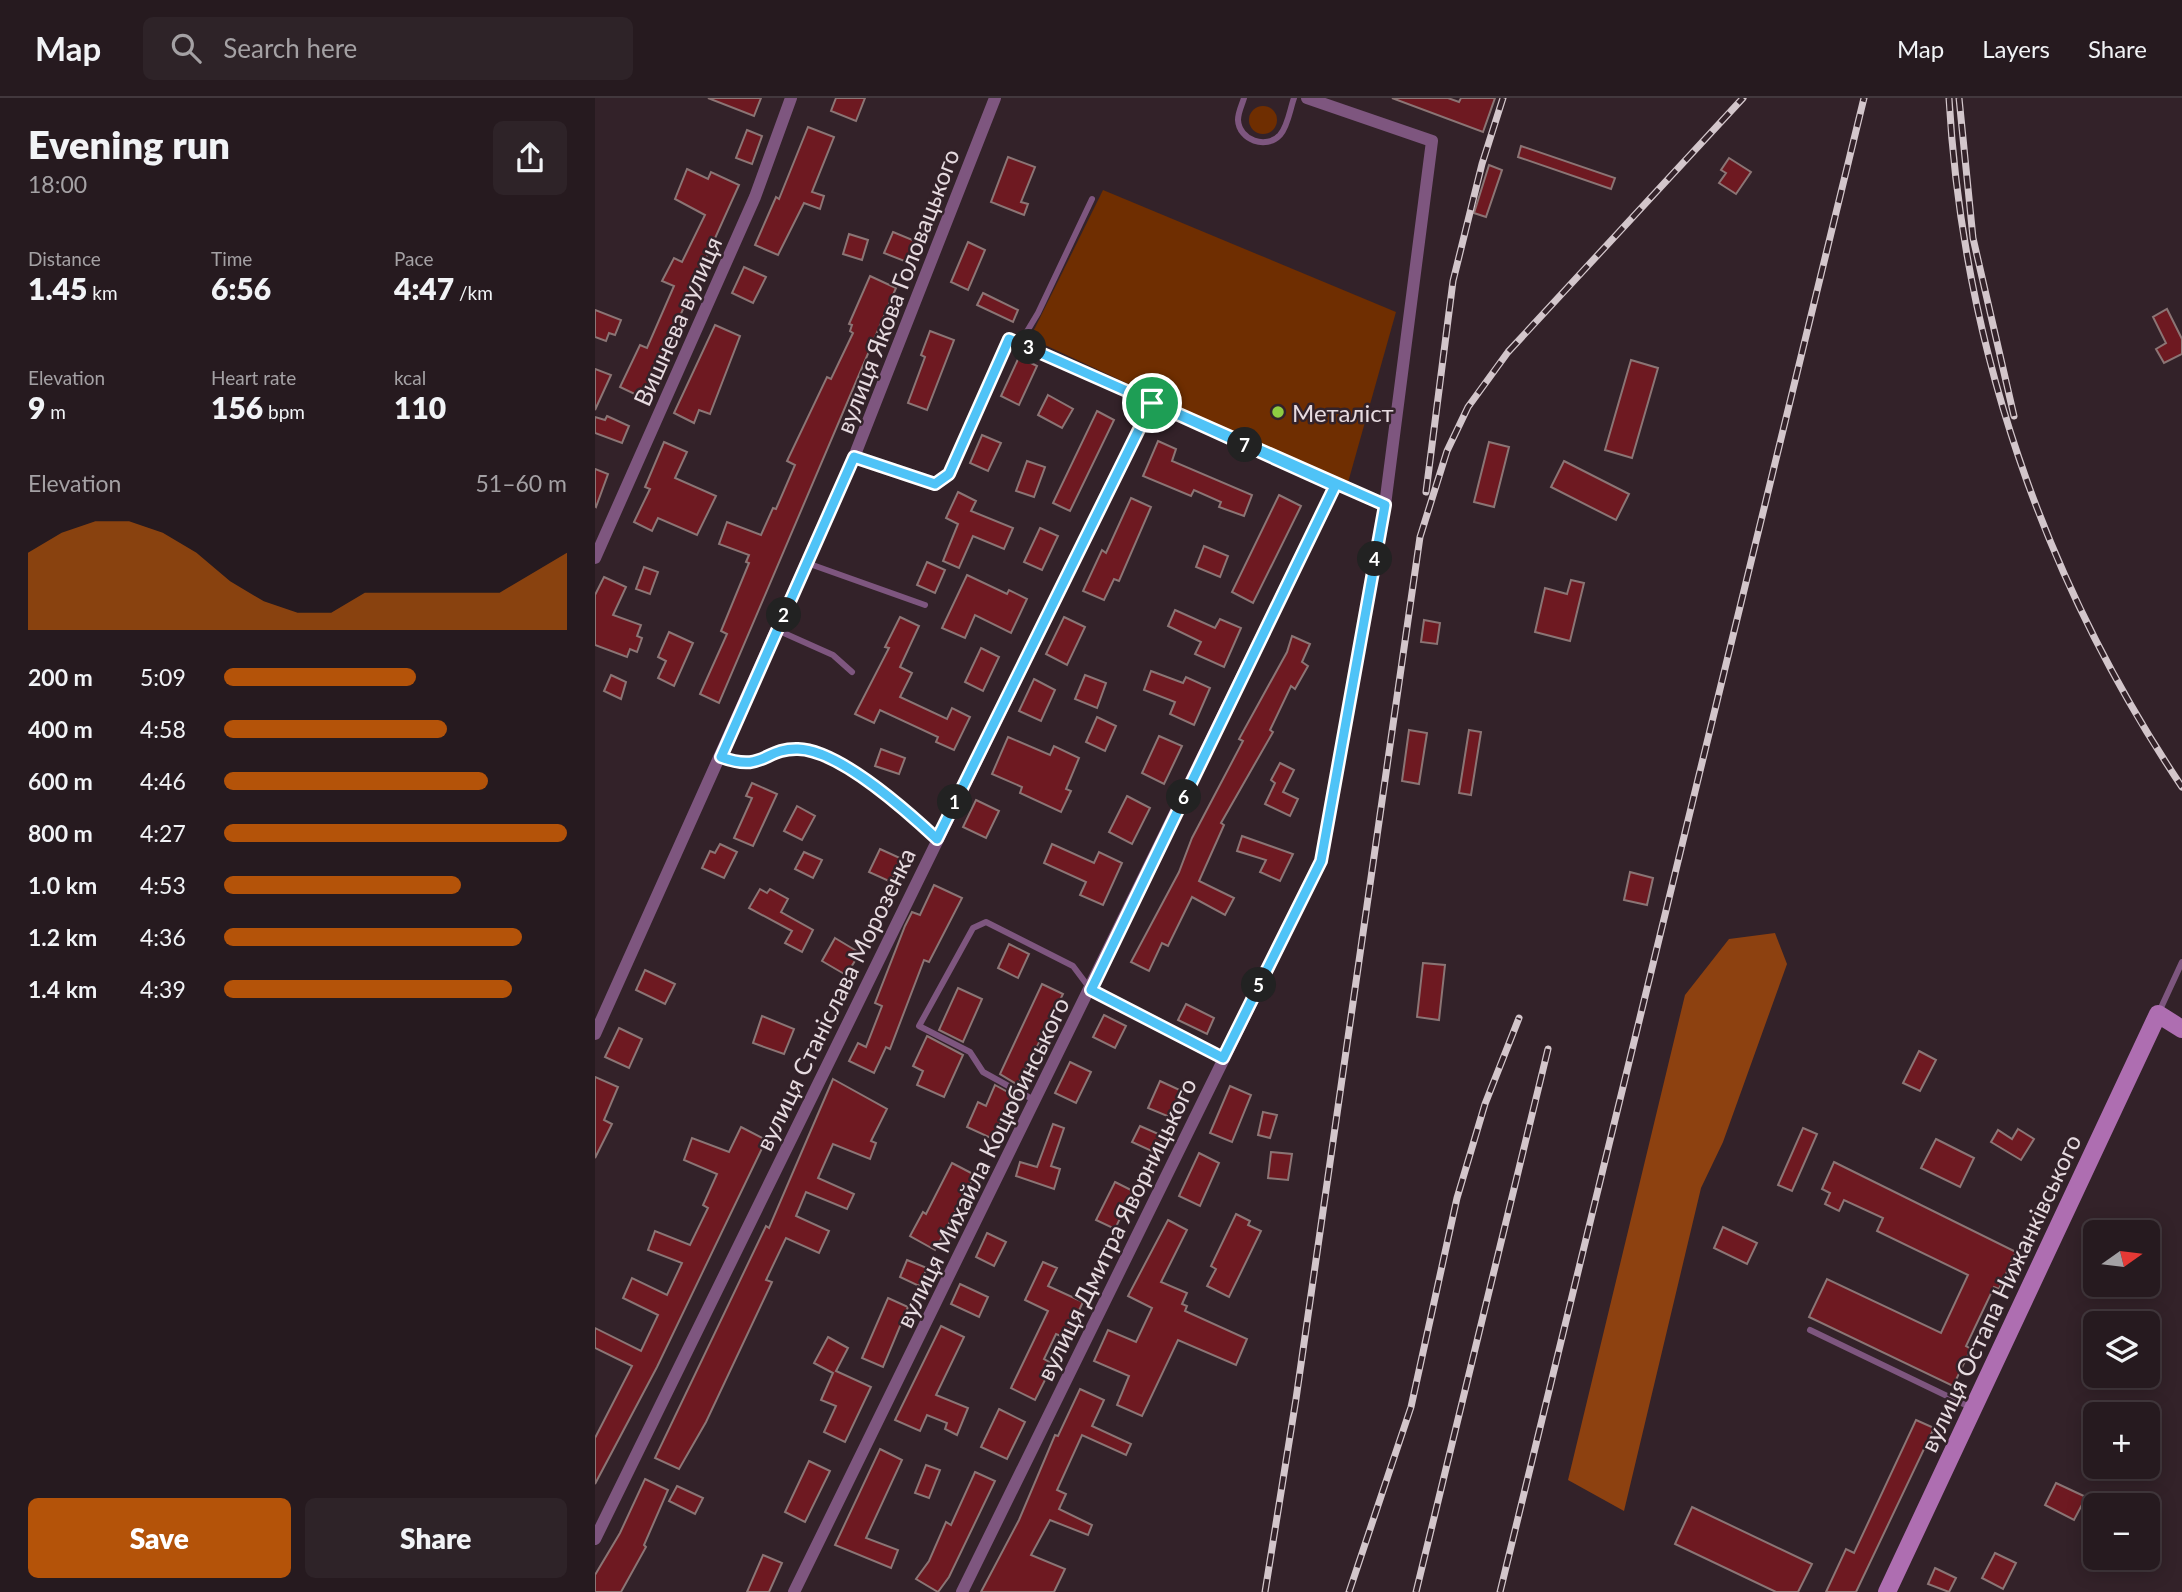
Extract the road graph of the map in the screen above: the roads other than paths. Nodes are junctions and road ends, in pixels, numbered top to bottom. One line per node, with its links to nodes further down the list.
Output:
1 (791, 98): 12 (street, Вишнева вулиця)
2 (995, 98): 9 (street, вулиця Якова Головацького)
3 (1244, 98): 4 (lane)
4 (1294, 98)
5 (1307, 98): 11 (street, вулиця Дмитра Яворницького)
6 (1092, 199): 7 (lane)
7 (1020, 343): 8 (lane); 9 (lane)
8 (1152, 403): 10 (lane); 18 (street, вулиця Станіслава Морозенка)
9 (854, 457): 13 (street, вулиця Якова Головацького)
10 (1335, 486): 11 (lane); 20 (street, вулиця Михайла Коцюбинського)
11 (1385, 505): 24 (street, вулиця Дмитра Яворницького)
12 (595, 558)
13 (807, 563): 14 (lane); 15 (street, вулиця Якова Головацького)
14 (925, 605)
15 (777, 630): 16 (lane); 17 (street, вулиця Якова Головацького)
16 (852, 672)
17 (721, 757): 18 (lane); 23 (street, вулиця Якова Головацького)
18 (937, 839): 28 (street, вулиця Станіслава Морозенка)
19 (2182, 962): 21 (lane)
20 (1091, 990): 24 (lane); 25 (street, вулиця Михайла Коцюбинського); 25 (lane)
21 (2158, 1014): 22 (main road); 27 (main road, вулиця Остапа Нижанківського)
22 (2182, 1029)
23 (595, 1034)
24 (1223, 1058): 30 (street, вулиця Дмитра Яворницького)
25 (1034, 1100): 29 (street, вулиця Михайла Коцюбинського)
26 (1809, 1330): 27 (lane)
27 (1973, 1409): 31 (main road, вулиця Остапа Нижанківського)
28 (595, 1539)
29 (794, 1592)
30 (962, 1592)
31 (1887, 1592)

